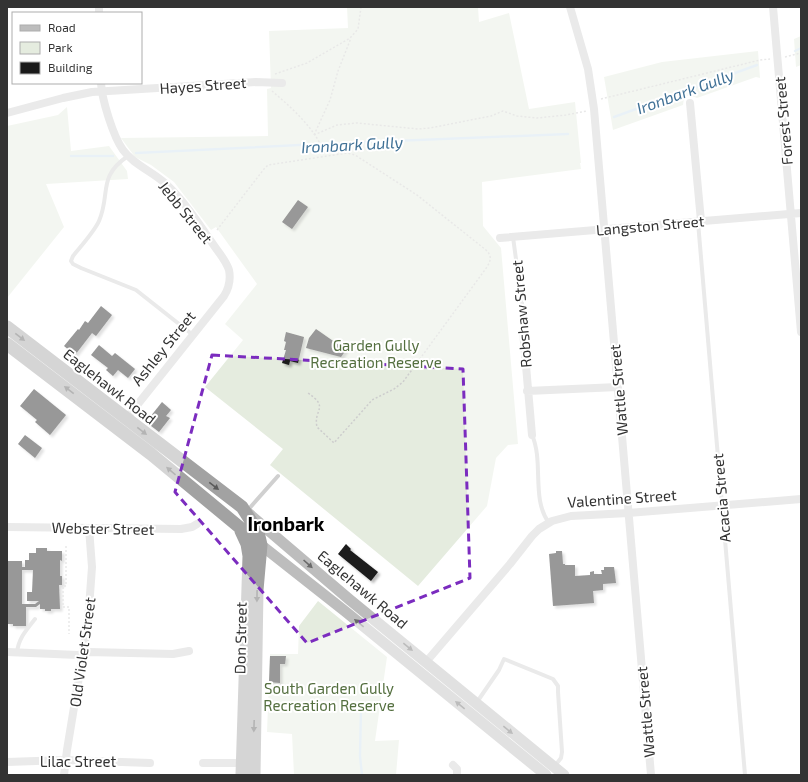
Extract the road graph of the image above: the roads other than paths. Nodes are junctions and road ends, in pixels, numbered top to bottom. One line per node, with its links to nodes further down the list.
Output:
1 (570, 7): 11 (street, Wattle Street)
2 (774, 7): 9 (street, Forest Street)
3 (282, 83): 4 (street, Hayes Street)
4 (102, 87): 6 (street, Hayes Street); 7 (street, Jebb Street)
5 (690, 103): 10 (street, Acacia Street)
6 (7, 113)
7 (128, 156): 14 (street, Jebb Street); 18 (lane)
8 (801, 212): 9 (street, Langston Street)
9 (791, 213): 10 (street, Langston Street); 17 (street, Forest Street)
10 (699, 221): 11 (street, Langston Street); 28 (lane, Acacia Street)
11 (604, 229): 12 (street, Langston Street); 22 (street, Wattle Street)
12 (513, 237): 13 (street, Langston Street); 16 (lane, Robshaw Street)
13 (500, 238)
14 (229, 286): 18 (street, Ashley Street)
15 (7, 327): 24 (highway, Eaglehawk Road, one-way to 24)
16 (523, 331): 23 (street, Robshaw Street)
17 (801, 332)
18 (193, 336): 24 (street, Ashley Street)
19 (7, 344): 21 (highway, Eaglehawk Road)
20 (7, 352): 21 (highway)
21 (33, 363): 24 (highway, Eaglehawk Road, one-way to 21)
22 (618, 387): 23 (street); 30 (street, Wattle Street)
23 (528, 391): 25 (street, Robshaw Street)
24 (123, 424): 29 (highway, Eaglehawk Road, one-way to 29); 35 (highway, Eaglehawk Road, one-way to 24)
25 (532, 435): 31 (lane, Robshaw Street)
26 (278, 476): 29 (lane)
27 (801, 499): 28 (street, Valentine Street)
28 (722, 505): 30 (street, Valentine Street); 60 (lane, Acacia Street)
29 (244, 510): 36 (highway, Don Street); 37 (main road, Eaglehawk Road)
30 (628, 513): 31 (street, Valentine Street); 59 (street, Wattle Street)
31 (549, 522): 44 (street, Valentine Street)
32 (197, 524): 34 (street, Webster Street)
33 (7, 527): 34 (street, Webster Street)
34 (89, 528): 43 (street, Old Violet Street)
35 (241, 529): 36 (highway, Eaglehawk Road); 53 (highway, Don Street)
36 (261, 545): 38 (main road, Eaglehawk Road); 55 (highway, Don Street, one-way to 55)
37 (294, 550): 38 (main road); 44 (main road, Eaglehawk Road, one-way to 44)
38 (290, 568): 45 (main road, Eaglehawk Road, one-way to 38)
39 (35, 619): 42 (lane)
40 (189, 651): 43 (street)
41 (7, 652): 42 (street)
42 (17, 652): 43 (street)
43 (83, 654): 47 (street, Old Violet Street)
44 (426, 662): 45 (main road, Valentine Street); 46 (main road, Eaglehawk Road)
45 (418, 671): 57 (main road, Eaglehawk Road, one-way to 45)
46 (476, 703): 52 (main road, Eaglehawk Road, one-way to 52); 52 (lane)
47 (65, 760): 48 (street, Lilac Street); 49 (street, Lilac Street); 54 (street, Old Violet Street)
48 (7, 762)
49 (150, 763)
50 (203, 763): 53 (street)
51 (453, 766): 56 (street)
52 (554, 767): 58 (main road, Eaglehawk Road)
53 (243, 769)
54 (64, 775)
55 (254, 775)
56 (457, 775)
57 (546, 775)
58 (564, 775)
59 (651, 775)
60 (745, 775)

